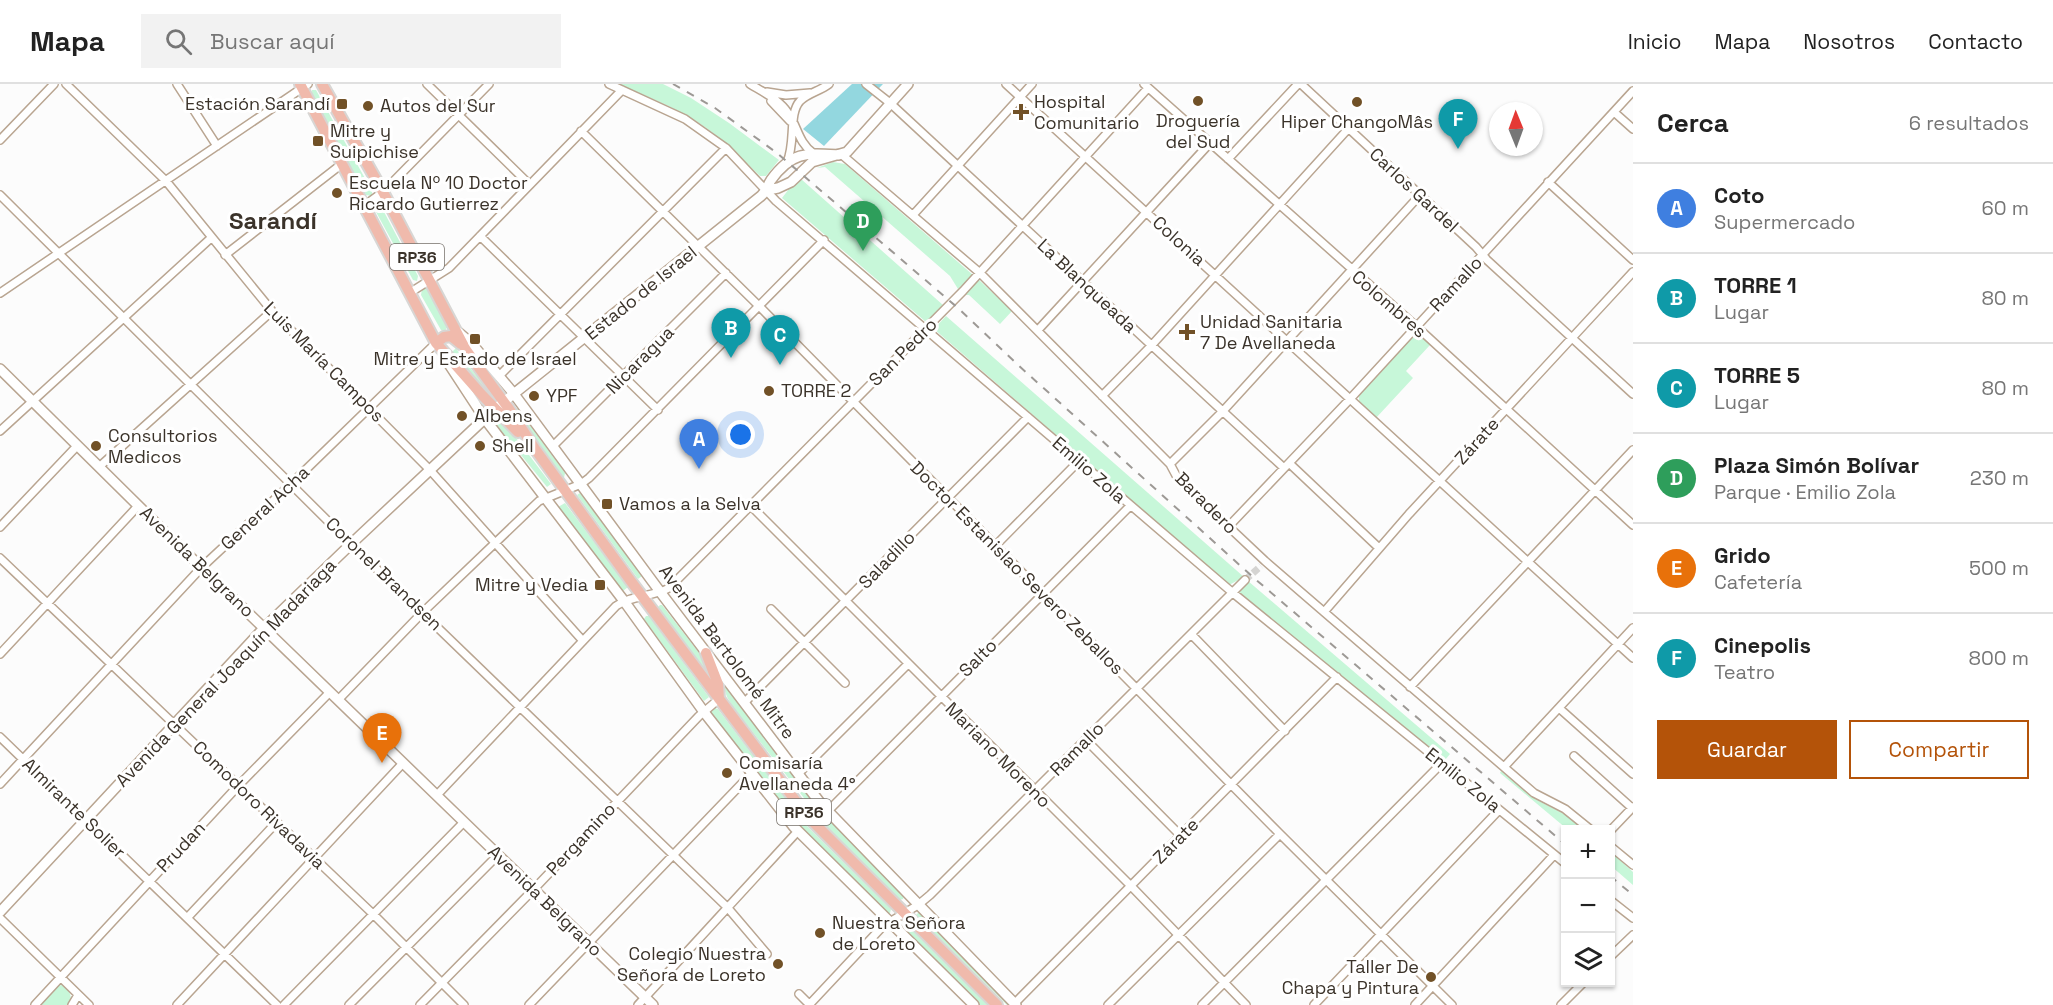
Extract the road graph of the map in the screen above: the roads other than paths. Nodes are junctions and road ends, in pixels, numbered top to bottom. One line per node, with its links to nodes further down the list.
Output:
1 (54, 84): 29 (street)
2 (66, 84): 40 (street, Luis María Campos)
3 (177, 84): 31 (street)
4 (322, 84): 44 (main road, Avenida Bartolomé Mitre / RP36)
5 (427, 84): 24 (street)
6 (489, 84): 24 (street)
7 (609, 84): 18 (street, Emilio Zola)
8 (750, 84): 17 (street)
9 (829, 84): 19 (street)
10 (867, 84): 22 (street, La Blanqueada)
11 (908, 84): 22 (street)
12 (1006, 84): 21 (street, Colonia)
13 (1032, 84): 21 (street)
14 (1300, 84): 26 (street, Carlos Gardel); 36 (street)
15 (303, 85): 31 (street); 38 (main road, Avenida Bartolomé Mitre / RP36)
16 (1146, 86): 30 (street, Colombres); 35 (street, San Pedro)
17 (758, 89): 19 (street); 25 (street)
18 (622, 90): 28 (street); 32 (street, Emilio Zola)
19 (815, 91): 25 (street)
20 (1633, 91): 23 (street, Ramallo)
21 (1020, 97): 35 (street, Colonia); 39 (street)
22 (890, 103): 34 (street); 39 (street, La Blanqueada)
23 (1614, 112): 27 (street); 41 (street, Ramallo)
24 (459, 116): 42 (street); 44 (street)
25 (793, 124): 33 (street); 37 (street)
26 (1348, 129): 46 (street, Carlos Gardel); 48 (street)
27 (1633, 129)
28 (581, 131): 42 (street); 49 (street, Doctor Estanislao Severo Zeballos)
29 (0, 140)
30 (1210, 143): 36 (street, Colombres); 50 (street)
31 (217, 146): 40 (street)
32 (726, 148): 43 (street, Emilio Zola); 49 (street)
33 (813, 153): 34 (street); 37 (street)
34 (840, 155): 43 (street, Estado de Israel); 51 (street, Baradero)
35 (1085, 156): 50 (street, Colonia); 52 (street, San Pedro)
36 (1228, 159): 48 (street, Colombres)
37 (787, 162): 43 (street, Estado de Israel)
38 (343, 163): 47 (main road, Avenida Bartolomé Mitre / RP36); 58 (street)
39 (957, 165): 51 (street); 52 (street, La Blanqueada)
40 (165, 181): 54 (street, Luis María Campos); 57 (street)
41 (1548, 182): 59 (street, Ramallo); 60 (street)
42 (529, 184): 53 (street)
43 (768, 190): 55 (street, Emilio Zola); 56 (street, Estado de Israel)
44 (383, 192): 47 (street); 66 (main road, Avenida Bartolomé Mitre / RP36)
45 (0, 195): 57 (street, Coronel Brandsen)
46 (1420, 195): 59 (street, Carlos Gardel); 61 (street)
47 (365, 205): 69 (main road, Avenida Bartolomé Mitre / RP36)
48 (1278, 205): 61 (street, Colombres); 65 (street)
49 (663, 211): 56 (street, Doctor Estanislao Severo Zeballos); 72 (street)
50 (1147, 212): 65 (street, Colonia); 67 (street)
51 (913, 215): 64 (street, Baradero)
52 (1023, 226): 64 (street, San Pedro); 67 (street, La Blanqueada)
53 (480, 236): 66 (street); 72 (street)
54 (211, 238): 58 (street, Luis María Campos); 73 (street)
55 (824, 240): 70 (street); 75 (street, Emilio Zola)
56 (699, 246): 63 (street, Doctor Estanislao Severo Zeballos); 78 (street, Estado de Israel)
57 (58, 253): 68 (street); 73 (street, Coronel Brandsen)
58 (225, 255): 71 (street, Luis María Campos)
59 (1482, 255): 74 (street, Ramallo); 79 (street, Carlos Gardel)
60 (1633, 260)
61 (1351, 270): 74 (street, Colombres); 80 (street)
62 (1633, 272): 79 (street, Zárate)
63 (726, 273): 70 (street, Doctor Estanislao Severo Zeballos); 86 (street, Nicaragua)
64 (980, 273): 75 (street, San Pedro); 77 (street, Baradero)
65 (1215, 274): 80 (street, Colonia); 82 (street)
66 (429, 281): 69 (street); 76 (main road, Avenida Bartolomé Mitre / RP36)
67 (1082, 282): 77 (street); 82 (street, La Blanqueada)
68 (0, 292)
69 (411, 292): 81 (main road, Avenida Bartolomé Mitre / RP36)
70 (760, 307): 93 (street, Doctor Estanislao Severo Zeballos); 96 (street)
71 (272, 312): 87 (street); 95 (street, Luis María Campos)
72 (562, 314): 78 (street); 85 (street)
73 (123, 317): 87 (street, Coronel Brandsen); 92 (street)
74 (1417, 327): 91 (street, Ramallo); 97 (street, Colombres)
75 (926, 328): 93 (street, San Pedro); 99 (street, Emilio Zola)
76 (456, 330): 83 (main road, Avenida Bartolomé Mitre / RP36); 85 (street, Avenida Bartolomé Mitre)
77 (1038, 330): 90 (street, Baradero)
78 (585, 338): 86 (street); 88 (street, Estado de Israel)
79 (1573, 338): 89 (street, Carlos Gardel); 97 (street, Zárate)
80 (1287, 340): 91 (street, Colonia); 98 (street)
81 (436, 343): 83 (main road); 94 (main road, Avenida Bartolomé Mitre / RP36); 95 (street, General Acha); 100 (street, Avenida Bartolomé Mitre)
82 (1151, 346): 90 (street); 98 (street, La Blanqueada)
83 (466, 350): 94 (main road, Avenida Bartolomé Mitre / RP36)
84 (0, 369): 92 (street, Avenida Belgrano)
85 (500, 376): 88 (street, Avenida Bartolomé Mitre)
86 (624, 376): 96 (street); 103 (street, Nicaragua)
87 (191, 384): 108 (street); 111 (street, Coronel Brandsen)
88 (514, 394): 94 (street, Avenida General Joaquín Madariaga); 103 (street, Avenida Bartolomé Mitre)
89 (1633, 394)
90 (1102, 396): 106 (street, Baradero)
91 (1350, 399): 107 (street, Ramallo); 110 (street, Colonia)
92 (33, 401): 101 (street); 102 (street, Avenida Belgrano)
93 (852, 402): 116 (street, Doctor Estanislao Severo Zeballos); 117 (street, San Pedro)
94 (500, 405): 100 (street, Avenida General Joaquín Madariaga); 113 (main road, Avenida Bartolomé Mitre / RP36)
95 (370, 408): 109 (street, Luis María Campos); 111 (street, General Acha)
96 (658, 410): 112 (street)
97 (1506, 410): 110 (street, Zárate); 114 (street, Colombres)
98 (1223, 411): 106 (street); 107 (street, La Blanqueada)
99 (1028, 417): 105 (street, Emilio Zola); 116 (street, Saladillo)
100 (485, 419): 109 (street, Avenida General Joaquín Madariaga); 115 (street, Avenida Bartolomé Mitre)
101 (0, 432)
102 (77, 446): 108 (street, Avenida Belgrano); 122 (street)
103 (553, 446): 112 (street, Avenida Bartolomé Mitre)
104 (1633, 450): 114 (street)
105 (1078, 462): 119 (street, Emilio Zola); 125 (street)
106 (1170, 464): 121 (street, Baradero)
107 (1287, 466): 121 (street, Ramallo); 126 (street, La Blanqueada)
108 (99, 467): 118 (street, Avenida Belgrano)
109 (430, 470): 123 (street, Luis María Campos); 124 (street, Avenida General Joaquín Madariaga)
110 (1439, 483): 126 (street, Zárate); 128 (street, Colonia)
111 (291, 484): 124 (street, Coronel Brandsen); 129 (street, General Acha)
112 (581, 484): 113 (street); 132 (street, Avenida Bartolomé Mitre)
113 (566, 490): 115 (street); 134 (main road, Avenida Bartolomé Mitre / RP36)
114 (1596, 491): 120 (street, Colombres); 128 (street)
115 (545, 498): 123 (street); 135 (street, Avenida Bartolomé Mitre)
116 (947, 498): 125 (street, Doctor Estanislao Severo Zeballos); 137 (street, Saladillo)
117 (750, 505): 132 (street, San Pedro); 137 (street, Mariano Moreno)
118 (138, 506): 129 (street, Avenida Belgrano); 136 (street)
119 (1130, 506): 131 (street, Emilio Zola); 133 (street, Salto)
120 (1633, 525)
121 (1228, 526): 140 (street, Baradero)
122 (0, 527)
123 (496, 542): 139 (street); 144 (street, Luis María Campos)
124 (351, 544): 139 (street, Coronel Brandsen); 141 (street, Avenida General Joaquín Madariaga)
125 (996, 545): 133 (street, Doctor Estanislao Severo Zeballos)
126 (1379, 548): 140 (street, Zárate)
127 (0, 558): 136 (street, Comodoro Rivadavia)
128 (1529, 562): 146 (street, Colonia); 154 (street)
129 (202, 567): 141 (street, Avenida Belgrano); 150 (street, General Acha)
130 (1245, 580): 131 (street, Ramallo)
131 (1233, 592): 143 (street, Ramallo); 152 (street, Emilio Zola)
132 (661, 593): 134 (street, San Pedro); 147 (street, Avenida Bartolomé Mitre)
133 (1043, 593): 155 (street, Doctor Estanislao Severo Zeballos); 157 (street, Salto)
134 (642, 597): 135 (street, San Pedro); 158 (main road, Avenida Bartolomé Mitre / RP36)
135 (624, 601): 144 (street); 163 (street, Avenida Bartolomé Mitre)
136 (47, 602): 148 (street); 150 (street, Comodoro Rivadavia)
137 (846, 602): 145 (street, Saladillo); 151 (street, Mariano Moreno)
138 (771, 609): 145 (street)
139 (423, 612): 159 (street); 161 (street, Coronel Brandsen)
140 (1324, 612): 154 (street, Baradero)
141 (264, 628): 156 (street, Avenida Belgrano); 164 (street, Avenida General Joaquín Madariaga)
142 (1633, 628): 146 (street)
143 (1192, 635): 155 (street, Ramallo); 165 (street)
144 (583, 641): 161 (street)
145 (804, 644): 153 (street); 160 (street, Saladillo)
146 (1618, 644): 149 (street, Colonia); 162 (street)
147 (706, 653): 158 (main road); 160 (street, Avenida Bartolomé Mitre)
148 (0, 654)
149 (1633, 658)
150 (111, 664): 164 (street, Comodoro Rivadavia); 169 (street, General Acha)
151 (908, 664): 157 (street, Mariano Moreno); 174 (street)
152 (1337, 677): 165 (street, Zárate); 171 (street, Emilio Zola)
153 (845, 683)
154 (1410, 687): 172 (street, Baradero)
155 (1137, 689): 167 (street, Ramallo); 177 (street, Doctor Estanislao Severo Zeballos)
156 (330, 692): 159 (street, Avenida Belgrano); 178 (street, Prudan)
157 (939, 696): 179 (street, Mariano Moreno); 184 (street, Salto)
158 (719, 699): 163 (street, Pergamino); 208 (main road, Avenida Bartolomé Mitre / RP36)
159 (338, 700): 170 (street, Avenida Belgrano)
160 (745, 702): 174 (street, Avenida Bartolomé Mitre)
161 (521, 707): 180 (street); 181 (street, Coronel Brandsen)
162 (1559, 708): 172 (street); 175 (street)
163 (704, 712): 173 (street, Avenida Bartolomé Mitre); 181 (street, Pergamino)
164 (174, 725): 178 (street, Comodoro Rivadavia); 185 (street, Avenida General Joaquín Madariaga)
165 (1285, 731): 177 (street, Zárate)
166 (0, 737): 169 (street, Almirante Solier)
167 (1087, 741): 179 (street, Ramallo); 192 (street)
168 (1575, 756): 182 (street)
169 (23, 759): 176 (street, General Acha); 185 (street, Almirante Solier)
170 (403, 763): 180 (street, Avenida Belgrano); 197 (street)
171 (1442, 763): 183 (street, Emilio Zola); 200 (street)
172 (1504, 767): 188 (street, Baradero)
173 (751, 774): 190 (street, Avenida Bartolomé Mitre); 194 (street)
174 (798, 774): 184 (street, Avenida Bartolomé Mitre)
175 (1633, 774)
176 (0, 784)
177 (1231, 785): 191 (street, Doctor Estanislao Severo Zeballos); 192 (street, Zárate)
178 (238, 786): 187 (street, Comodoro Rivadavia); 201 (street, Prudan)
179 (1035, 791): 202 (street, Mariano Moreno); 205 (street, Ramallo)
180 (437, 795): 186 (street, Avenida Belgrano)
181 (618, 800): 194 (street, Coronel Brandsen); 203 (street, Pergamino)
182 (1632, 807): 189 (street)
183 (1499, 810): 196 (street, Emilio Zola); 215 (street)
184 (828, 811): 205 (street, Avenida Bartolomé Mitre)
185 (87, 819): 201 (street, Almirante Solier); 207 (street, Avenida General Joaquín Madariaga)
186 (464, 822): 195 (street, Avenida Belgrano); 209 (street)
187 (276, 823): 197 (street, Comodoro Rivadavia); 211 (street)
188 (1585, 825)
189 (1615, 826)
190 (798, 831): 206 (street); 213 (street, Avenida Bartolomé Mitre)
191 (1280, 834): 200 (street, Doctor Estanislao Severo Zeballos); 214 (street)
192 (1181, 836): 202 (street, Zárate)
193 (1615, 849): 199 (street)
194 (672, 854): 206 (street, Coronel Brandsen); 217 (street)
195 (498, 855): 203 (street, Avenida Belgrano); 218 (street)
196 (1554, 855): 198 (street, Emilio Zola); 225 (street)
197 (315, 859): 209 (street, Comodoro Rivadavia); 220 (street)
198 (1561, 860)
199 (1633, 865)
200 (1327, 880): 215 (street, Doctor Estanislao Severo Zeballos); 224 (street)
201 (150, 881): 211 (street, Almirante Solier); 222 (street, Prudan)
202 (1131, 886): 214 (street, Mariano Moreno); 230 (street, Zárate)
203 (534, 889): 217 (street, Avenida Belgrano); 223 (street, Pergamino)
204 (1615, 903): 212 (street)
205 (918, 905): 208 (street, Ramallo); 230 (street, Avenida Bartolomé Mitre)
206 (727, 907): 221 (street, Coronel Brandsen); 229 (street)
207 (0, 912)
208 (904, 913): 213 (street, Ramallo); 244 (main road, Avenida Bartolomé Mitre / RP36)
209 (374, 915): 218 (street, Comodoro Rivadavia); 236 (street)
210 (0, 918): 222 (street)
211 (188, 918): 220 (street, Almirante Solier)
212 (1633, 918)
213 (890, 921): 242 (street, Ramallo); 243 (street, Avenida Bartolomé Mitre)
214 (1177, 935): 224 (street, Mariano Moreno); 245 (street)
215 (1380, 935): 225 (street, Doctor Estanislao Severo Zeballos); 248 (street)
216 (1633, 936): 219 (street)
217 (589, 942): 229 (street, Avenida Belgrano); 240 (street)
218 (406, 948): 223 (street, Comodoro Rivadavia); 237 (street)
219 (1615, 953)
220 (225, 954): 234 (street); 235 (street, Almirante Solier)
221 (767, 954)
222 (60, 977): 228 (street); 231 (street, Prudan)
223 (442, 983): 238 (street, Pergamino); 239 (street, Comodoro Rivadavia)
224 (1224, 983): 246 (street); 247 (street, Mariano Moreno)
225 (1432, 986): 249 (street); 250 (street, Doctor Estanislao Severo Zeballos)
226 (1579, 987): 251 (street)
227 (799, 994): 242 (street)
228 (78, 995): 232 (street); 233 (street)
229 (642, 1001): 241 (street, Avenida Belgrano)
230 (1015, 1004)
231 (35, 1005)
232 (72, 1005)
233 (89, 1005)
234 (177, 1005)
235 (277, 1005)
236 (284, 1005)
237 (349, 1005)
238 (420, 1005)
239 (464, 1005)
240 (529, 1005)
241 (653, 1005)
242 (809, 1005)
243 (974, 1005)
244 (997, 1005)
245 (1108, 1005)
246 (1202, 1005)
247 (1246, 1005)
248 (1314, 1005)
249 (1415, 1005)
250 (1452, 1005)
251 (1561, 1005)

